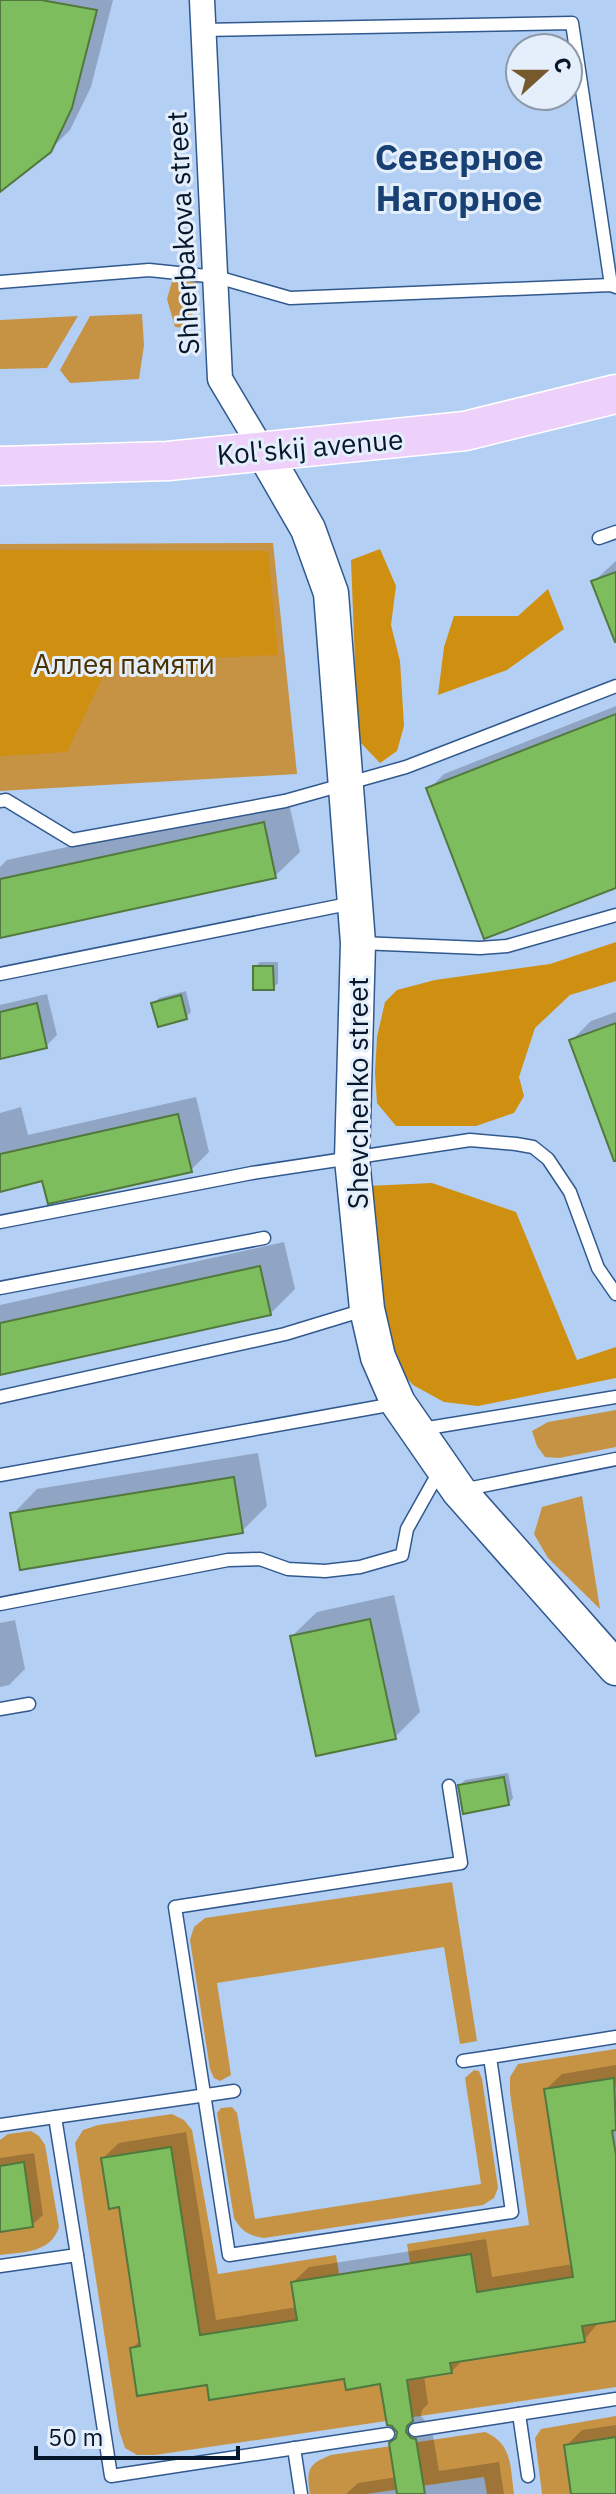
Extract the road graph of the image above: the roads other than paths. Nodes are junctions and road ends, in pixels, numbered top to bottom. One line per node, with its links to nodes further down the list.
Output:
1 (202, 0): 2 (street, Shherbakova street)
2 (203, 30): 3 (street, Shherbakova street); 5 (lane)
3 (217, 277): 4 (lane); 5 (lane); 7 (street, Shherbakova street)
4 (0, 282)
5 (613, 286)
6 (616, 394): 7 (main road, Kol'skij avenue)
7 (263, 451): 8 (main road, Kol'skij avenue); 12 (main road, Shevchenko street)
8 (0, 466)
9 (616, 532): 10 (lane)
10 (599, 538)
11 (616, 686): 12 (lane)
12 (346, 784): 13 (lane); 14 (main road, Shevchenko street)
13 (0, 801)
14 (356, 903): 16 (main road, Shevchenko street); 17 (lane)
15 (616, 915): 16 (lane)
16 (358, 943): 18 (main road, Shevchenko street)
17 (0, 974)
18 (352, 1159): 19 (lane); 22 (lane); 23 (main road, Shevchenko street)
19 (0, 1222)
20 (264, 1238): 21 (lane)
21 (0, 1288)
22 (616, 1294)
23 (367, 1309): 24 (lane); 26 (main road, Shevchenko street)
24 (0, 1397)
25 (616, 1397): 26 (lane)
26 (407, 1417): 28 (lane); 29 (main road, Shevchenko street)
27 (616, 1459): 29 (lane)
28 (0, 1475)
29 (450, 1479): 30 (lane); 31 (main road, Shevchenko street)
30 (0, 1604)
31 (616, 1668)
32 (29, 1704): 33 (lane)
33 (0, 1709)
34 (449, 1786): 39 (lane)
35 (616, 2037): 36 (lane)
36 (490, 2057): 37 (lane); 39 (lane)
37 (463, 2061)
38 (234, 2091): 39 (lane)
39 (204, 2095): 40 (lane)
40 (55, 2117): 41 (lane); 42 (lane)
41 (0, 2125)
42 (77, 2255): 43 (lane); 48 (lane)
43 (0, 2266)
44 (616, 2399): 45 (lane)
45 (519, 2414): 46 (lane); 49 (lane)
46 (415, 2430)
47 (388, 2434): 48 (lane)
48 (294, 2448): 50 (lane)
49 (528, 2476)
50 (301, 2494)

